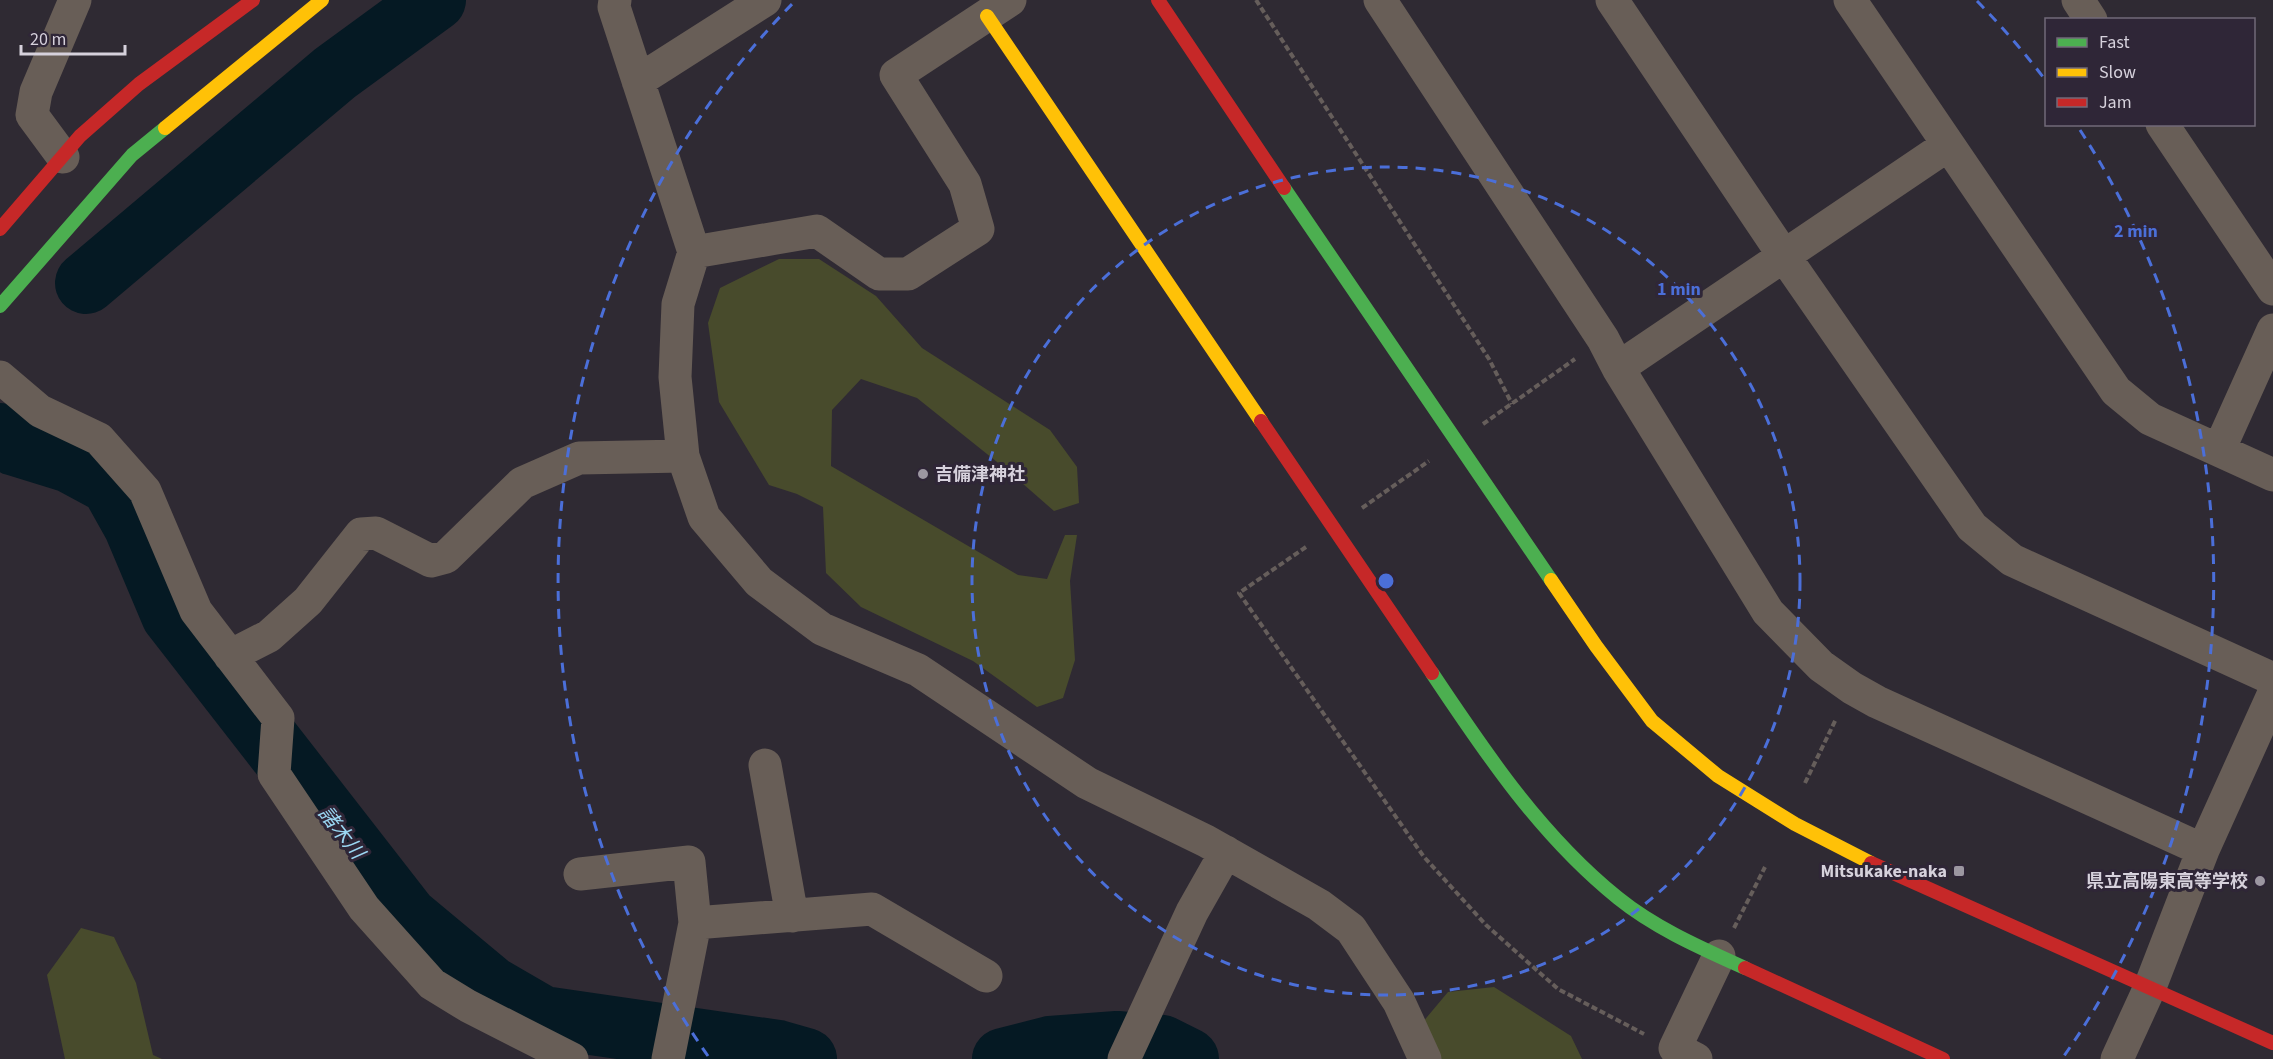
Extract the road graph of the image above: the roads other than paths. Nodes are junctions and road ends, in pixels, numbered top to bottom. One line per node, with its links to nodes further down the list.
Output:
1 (75, 0): 16 (street)
2 (253, 0): 16 (street)
3 (322, 0): 21 (street)
4 (615, 0): 13 (street)
5 (765, 0): 13 (street)
6 (1158, 0): 39 (street)
7 (1380, 0): 23 (street)
8 (1612, 0): 19 (street)
9 (1850, 0): 15 (street)
10 (2078, 0): 12 (street)
11 (998, 8): 18 (street); 37 (street)
12 (2090, 18)
13 (638, 81): 18 (street)
14 (2163, 126): 20 (street)
15 (1948, 145): 19 (street); 25 (street)
16 (63, 157): 17 (street)
17 (0, 229)
18 (694, 252): 26 (street)
19 (1784, 256): 23 (street); 29 (street)
20 (2273, 289)
21 (0, 306)
22 (2273, 330): 25 (street)
23 (1618, 368): 32 (street)
24 (0, 377): 28 (street)
25 (2219, 450): 27 (street)
26 (683, 456): 28 (street); 33 (street)
27 (2273, 475)
28 (230, 656): 42 (street)
29 (2273, 679)
30 (2273, 696): 32 (street)
31 (765, 765): 35 (street)
32 (2203, 850): 39 (street)
33 (1226, 852): 43 (street); 44 (street)
34 (580, 874): 36 (street)
35 (792, 916): 36 (street); 38 (street)
36 (695, 923): 41 (street)
37 (1719, 956): 45 (street); 46 (street)
38 (986, 976)
39 (2150, 987): 40 (street); 47 (street)
40 (2273, 1043)
41 (669, 1057)
42 (572, 1059)
43 (1124, 1059)
44 (1425, 1059)
45 (1696, 1059)
46 (1943, 1059)
47 (2117, 1059)

